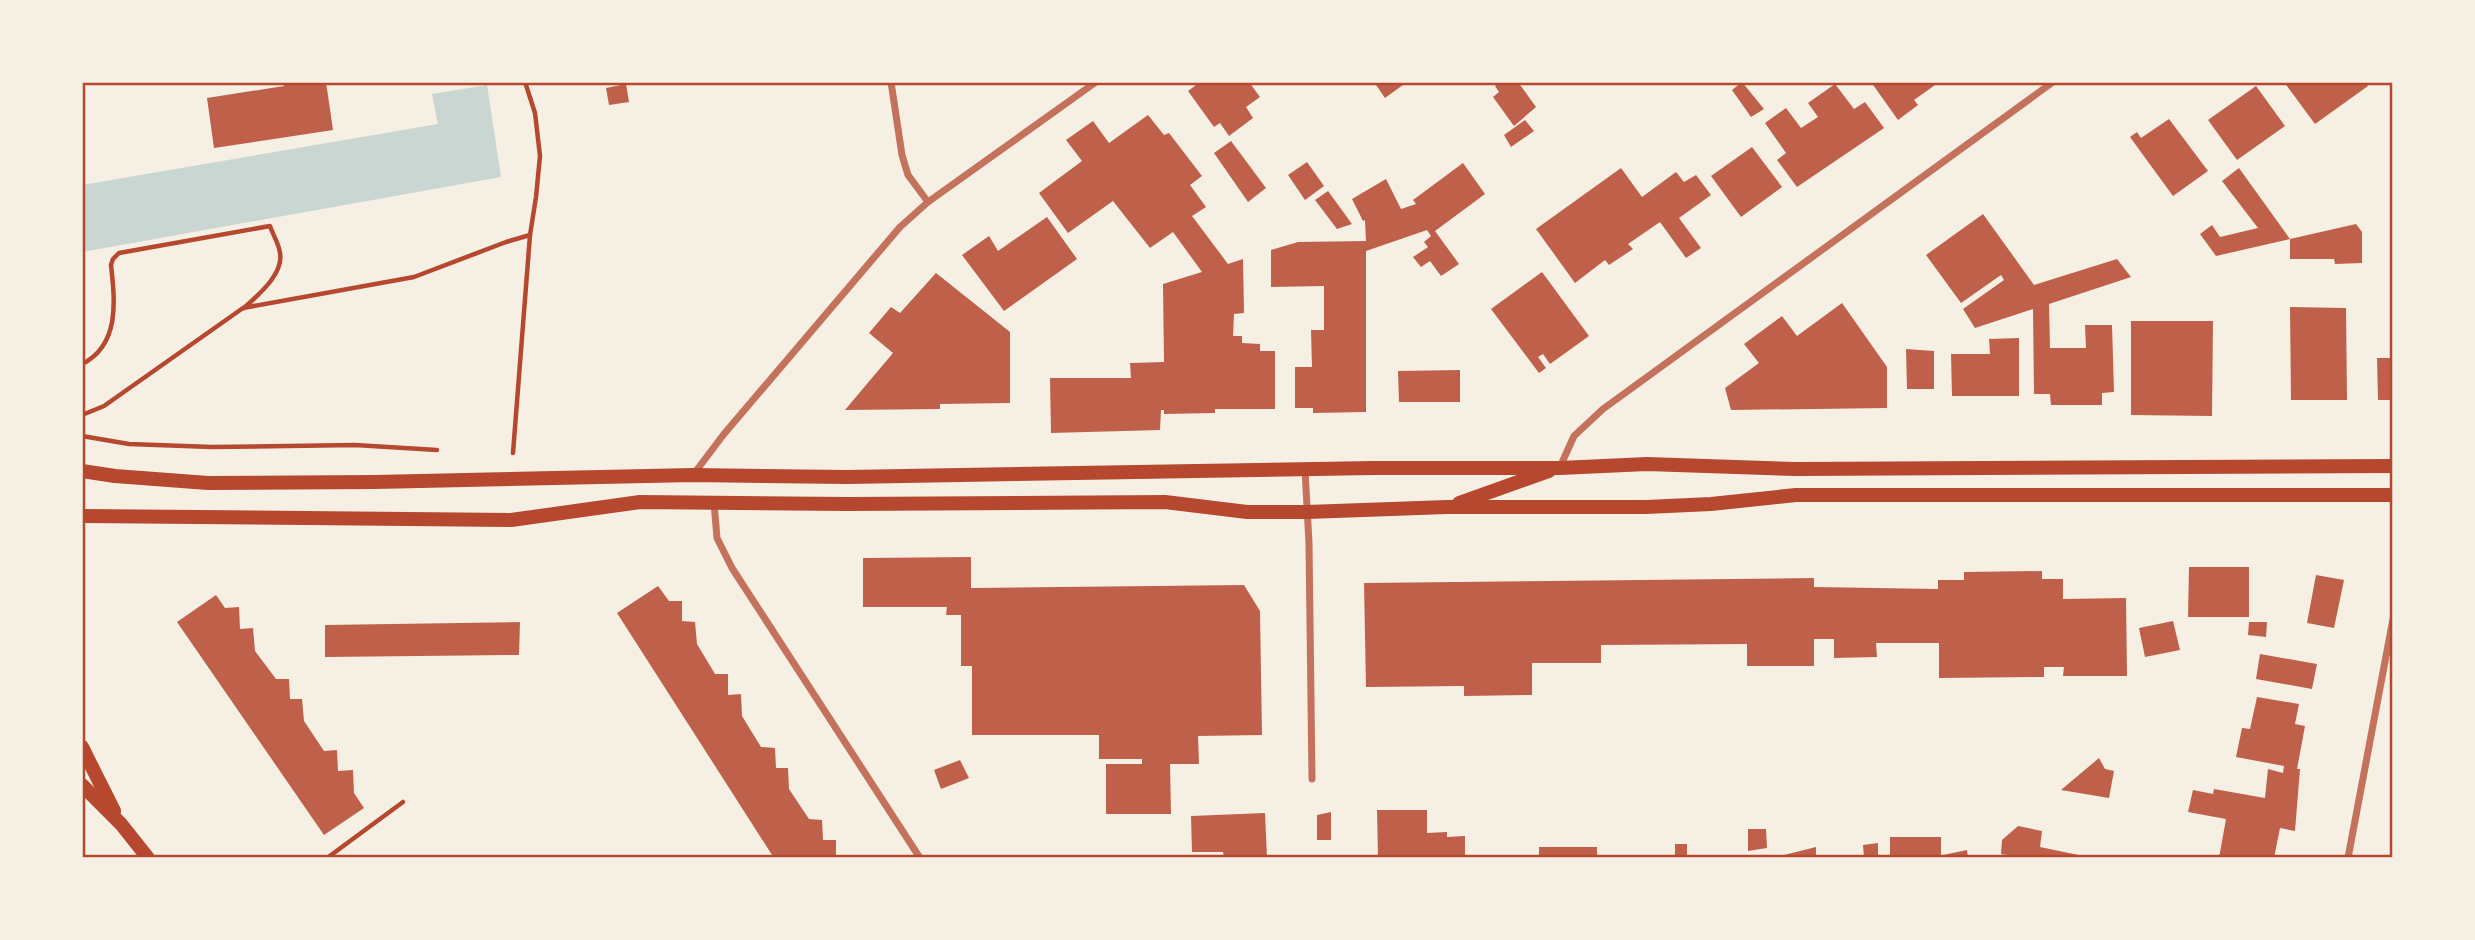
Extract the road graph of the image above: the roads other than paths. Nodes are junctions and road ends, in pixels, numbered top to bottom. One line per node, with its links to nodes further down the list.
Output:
1 (891, 82): 4 (street)
2 (1096, 82): 4 (street)
3 (2053, 82): 6 (street)
4 (928, 202): 9 (street)
5 (2393, 466): 6 (main road)
6 (1560, 468): 7 (main road); 12 (main road)
7 (1305, 470): 9 (main road); 13 (street)
8 (82, 471): 9 (main road)
9 (693, 475)
10 (2393, 495): 12 (main road)
11 (714, 502): 13 (main road); 14 (main road); 21 (street)
12 (1447, 507): 13 (main road)
13 (1307, 512): 17 (street)
14 (82, 516)
15 (2393, 619): 22 (street)
16 (82, 747): 19 (main road)
17 (1312, 779)
18 (82, 785): 19 (main road)
19 (121, 824): 20 (main road)
20 (148, 858)
21 (920, 858)
22 (2348, 858)

